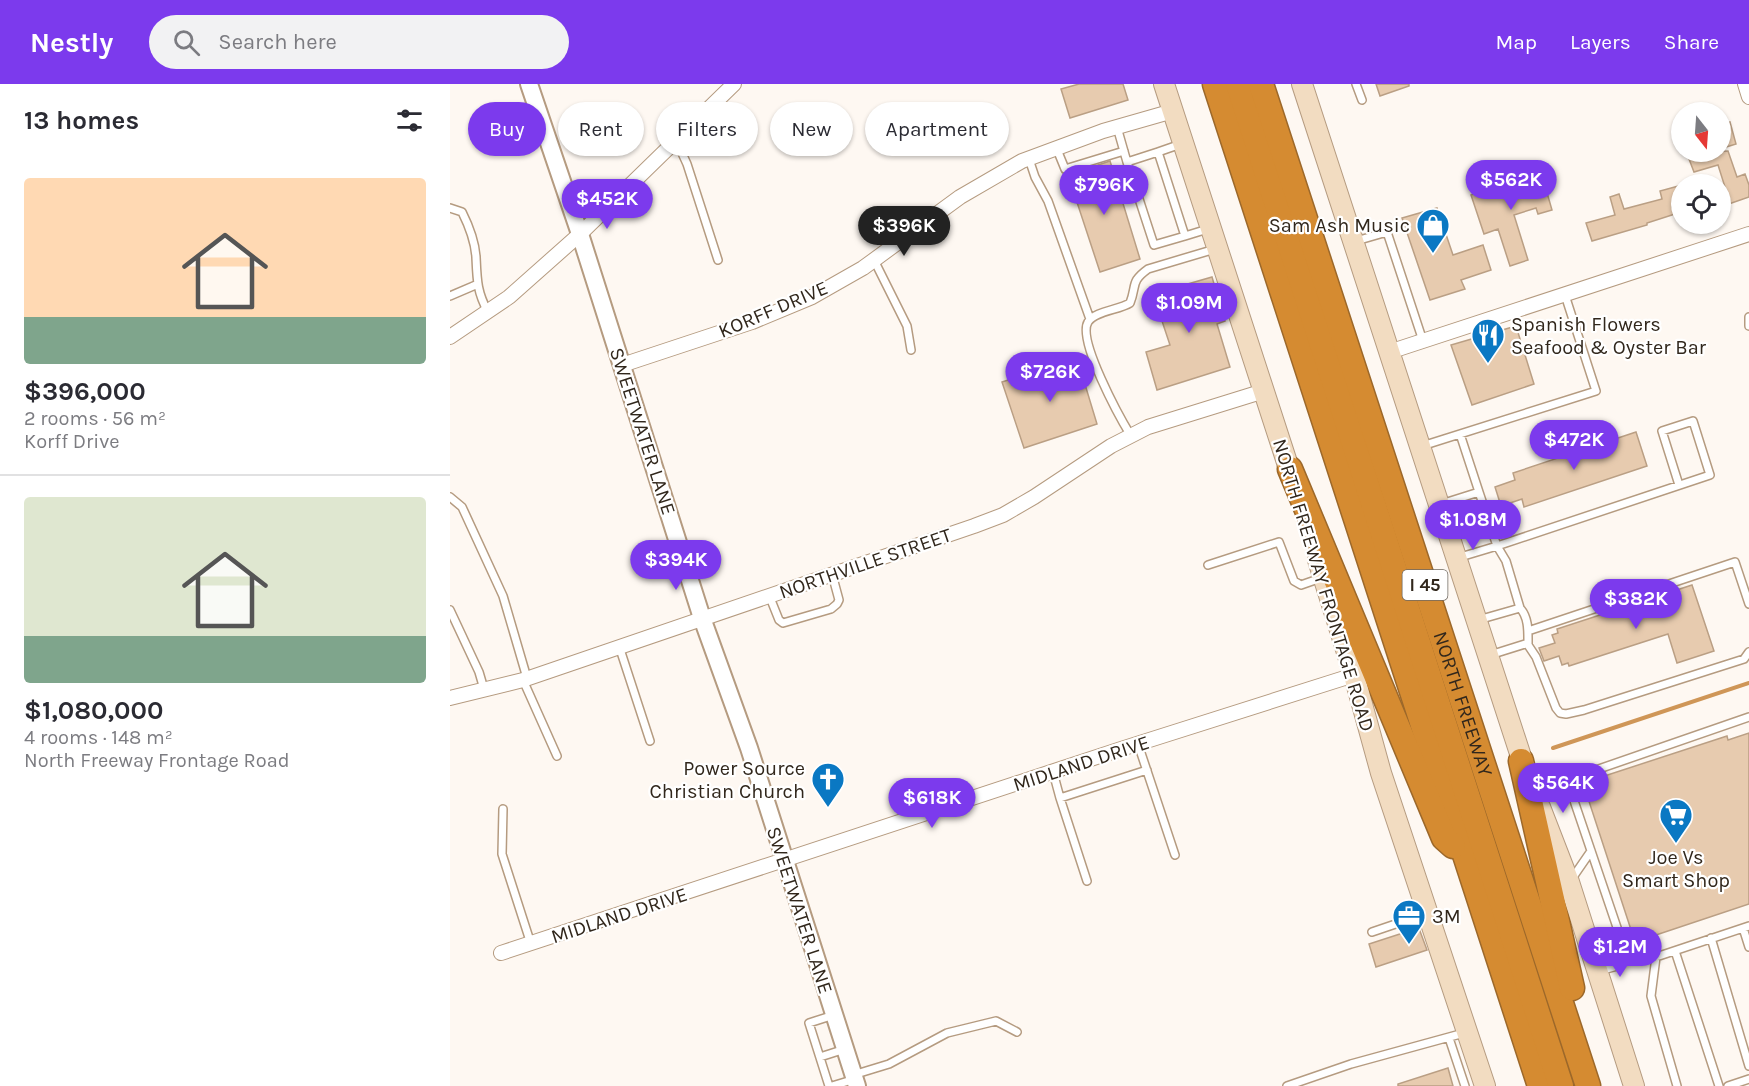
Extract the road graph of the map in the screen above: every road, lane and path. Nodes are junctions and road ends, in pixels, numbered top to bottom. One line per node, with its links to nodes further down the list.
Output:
1 (529, 84): 25 (street, SWEETWATER LANE)
2 (734, 84): 12 (street)
3 (1164, 84): 13 (main road, NORTH FREEWAY FRONTAGE ROAD)
4 (1215, 84): 85 (highway, I 45)
5 (1238, 84): 110 (highway, NORTH FREEWAY / I 45)
6 (1261, 84): 111 (highway, NORTH FREEWAY / I 45)
7 (1302, 84): 28 (main road)
8 (1356, 84): 11 (lane)
9 (1745, 84): 10 (street)
10 (1749, 97)
11 (1362, 100)
12 (715, 102)
13 (1173, 111): 14 (street, KORFF DRIVE); 15 (main road, NORTH FREEWAY FRONTAGE ROAD)
14 (1117, 127): 16 (street, KORFF DRIVE); 17 (lane)
15 (1183, 143): 18 (lane); 24 (main road, NORTH FREEWAY FRONTAGE ROAD)
16 (1056, 147): 17 (lane); 21 (street, KORFF DRIVE)
17 (1124, 151): 22 (lane)
18 (1158, 152): 22 (lane); 27 (lane)
19 (660, 156): 25 (street)
20 (683, 156): 30 (lane)
21 (1029, 159): 31 (street, KORFF DRIVE); 37 (lane)
22 (1127, 162): 27 (lane)
23 (450, 208): 32 (lane)
24 (1211, 228): 27 (lane); 29 (main road, NORTH FREEWAY FRONTAGE ROAD)
25 (580, 234): 35 (street); 43 (street, SWEETWATER LANE)
26 (1749, 234): 33 (street)
27 (1185, 236)
28 (1353, 242): 40 (lane); 42 (main road)
29 (1217, 248): 37 (lane); 44 (main road, NORTH FREEWAY FRONTAGE ROAD)
30 (718, 260)
31 (874, 260): 41 (lane); 43 (street, KORFF DRIVE)
32 (478, 284): 34 (lane); 35 (lane)
33 (1565, 295): 40 (street); 45 (lane)
34 (450, 296)
35 (488, 312): 39 (street)
36 (1749, 317): 38 (lane)
37 (1090, 319): 46 (lane)
38 (1749, 326)
39 (450, 337)
40 (1423, 341): 42 (street)
41 (911, 350)
42 (1389, 352): 47 (main road)
43 (622, 365): 62 (street, SWEETWATER LANE)
44 (1263, 391): 46 (street, NORTHVILLE STREET); 48 (main road, NORTH FREEWAY FRONTAGE ROAD)
45 (1460, 434): 47 (lane); 50 (lane)
46 (1131, 436): 56 (street, NORTHVILLE STREET)
47 (1419, 447): 52 (main road)
48 (1290, 469): 57 (main road, NORTH FREEWAY FRONTAGE ROAD); 85 (highway)
49 (1679, 485): 49 (lane); 53 (lane)
50 (1479, 492): 52 (lane); 53 (lane)
51 (450, 497): 70 (lane)
52 (1438, 505): 54 (main road)
53 (1497, 546): 54 (lane); 60 (lane)
54 (1456, 558): 63 (main road)
55 (1208, 566): 57 (lane)
56 (832, 574): 58 (street, NORTHVILLE STREET); 58 (lane)
57 (1323, 578): 69 (main road, NORTH FREEWAY FRONTAGE ROAD)
58 (769, 595): 62 (street, NORTHVILLE STREET)
59 (1749, 604): 64 (lane)
60 (1520, 608): 63 (lane); 64 (lane)
61 (450, 610): 71 (lane)
62 (702, 618): 66 (street, NORTHVILLE STREET); 84 (street, SWEETWATER LANE)
63 (1476, 620): 68 (main road)
64 (1528, 631): 65 (lane)
65 (1528, 645): 67 (lane); 68 (lane)
66 (619, 646): 70 (street, NORTHVILLE STREET); 74 (lane)
67 (1749, 652)
68 (1487, 656): 77 (main road)
69 (1354, 675): 75 (street, MIDLAND DRIVE); 88 (main road, NORTH FREEWAY FRONTAGE ROAD)
70 (525, 679): 71 (street, NORTHVILLE STREET); 76 (lane)
71 (484, 689): 72 (street, NORTHVILLE STREET)
72 (450, 698)
73 (1749, 717): 82 (lane)
74 (650, 741)
75 (1138, 744): 78 (lane); 79 (street, MIDLAND DRIVE)
76 (557, 756)
77 (1521, 761): 87 (main road); 112 (highway)
78 (1148, 770): 80 (lane); 83 (lane)
79 (1053, 772): 80 (lane); 84 (street, MIDLAND DRIVE)
80 (1060, 798): 86 (lane)
81 (503, 809): 92 (lane)
82 (1591, 851): 87 (lane); 96 (lane)
83 (1174, 855)
84 (784, 861): 92 (street, MIDLAND DRIVE); 97 (street, SWEETWATER LANE)
85 (1469, 864): 109 (highway, I 45)
86 (1087, 881)
87 (1569, 882): 96 (main road)
88 (1427, 913): 90 (lane); 99 (main road, NORTH FREEWAY FRONTAGE ROAD)
89 (1746, 927): 91 (lane); 93 (lane)
90 (1372, 932)
91 (1711, 938): 94 (lane); 102 (lane)
92 (531, 944): 95 (street, MIDLAND DRIVE)
93 (1749, 947)
94 (1675, 951): 114 (lane); 115 (lane)
95 (501, 953)
96 (1598, 971): 113 (main road)
97 (834, 1015): 100 (street, SWEETWATER LANE); 101 (lane)
98 (1017, 1032): 104 (lane)
99 (1458, 1035): 106 (lane); 107 (lane); 108 (main road, NORTH FREEWAY FRONTAGE ROAD)
100 (845, 1049): 101 (lane); 104 (street, SWEETWATER LANE)
101 (820, 1057): 105 (lane)
102 (1749, 1066)
103 (1749, 1079): 116 (lane)
104 (855, 1080): 105 (lane)
105 (831, 1086)
106 (1287, 1086)
107 (1466, 1086)
108 (1485, 1086)
109 (1540, 1086)
110 (1561, 1086)
111 (1588, 1086)
112 (1597, 1086)
113 (1634, 1086)
114 (1677, 1086)
115 (1719, 1086)
116 (1728, 1086)

